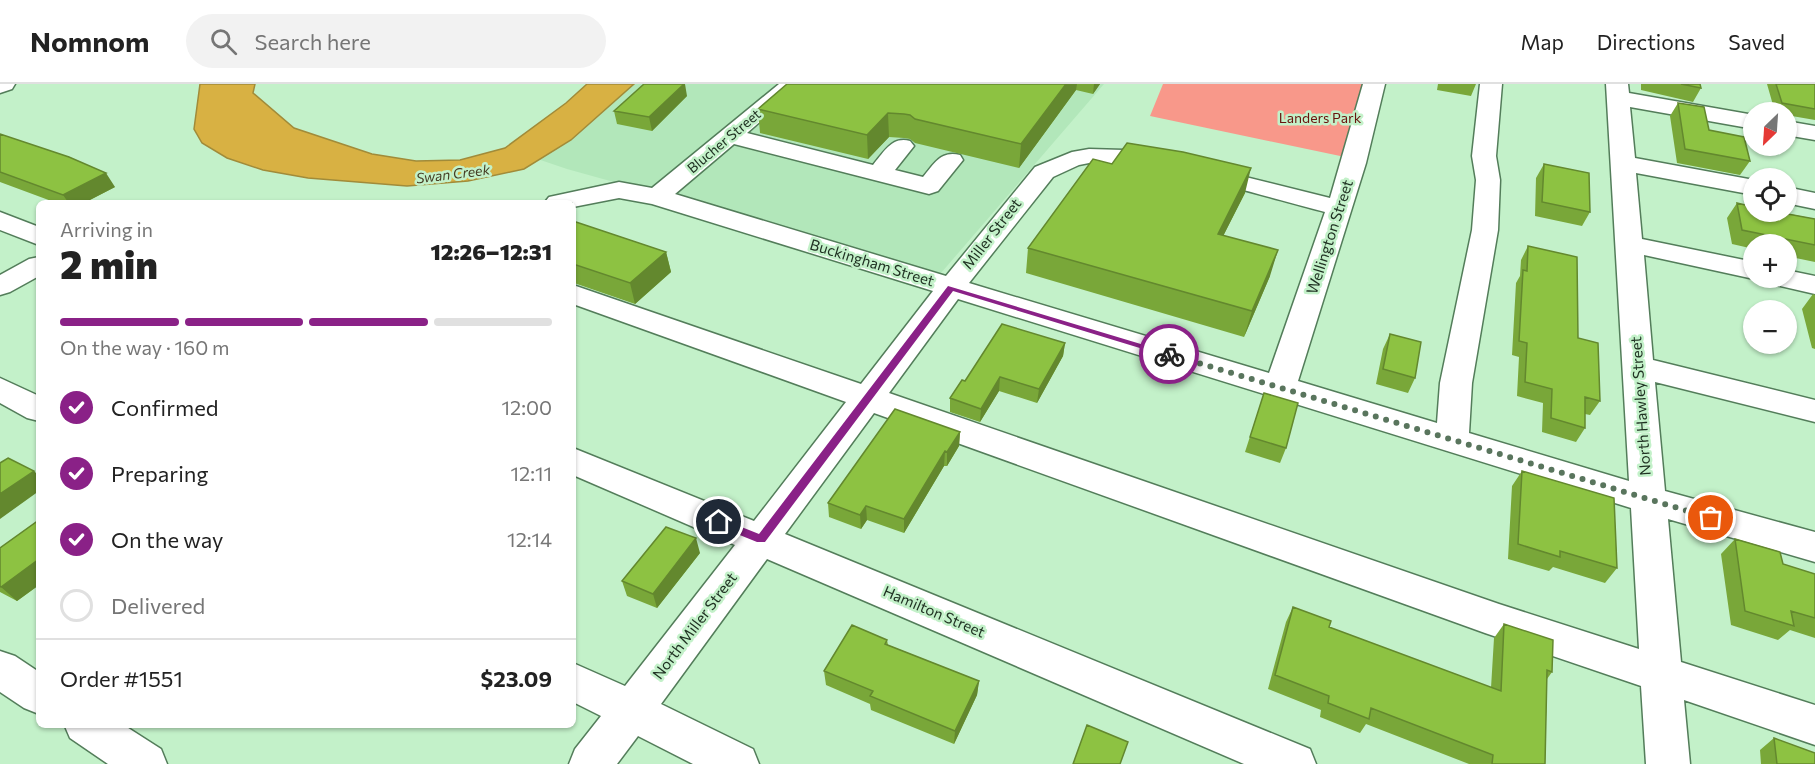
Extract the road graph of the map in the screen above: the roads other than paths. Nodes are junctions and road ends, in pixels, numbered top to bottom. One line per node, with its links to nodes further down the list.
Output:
1 (792, 84): 8 (street, Blucher Street)
2 (1374, 84): 18 (street, Wellington Street)
3 (1491, 84): 35 (street)
4 (1617, 91): 5 (street); 11 (street, North Hawley Street)
5 (1743, 120)
6 (1797, 130): 7 (street)
7 (1815, 133)
8 (730, 136): 12 (street); 14 (street, Blucher Street)
9 (902, 146): 12 (street)
10 (951, 160): 12 (street)
11 (1623, 163): 13 (street); 21 (street, North Hawley Street)
12 (879, 173)
13 (1743, 187)
14 (657, 197): 16 (street, Buckingham Street); 27 (street, Buckingham Street)
15 (1797, 197): 17 (street)
16 (568, 200)
17 (1815, 201)
18 (1339, 208): 27 (street, Miller Street); 30 (street, Wellington Street)
19 (0, 220): 20 (street)
20 (36, 236)
21 (1629, 244): 23 (street); 29 (street, North Hawley Street)
22 (36, 267): 26 (street)
23 (1743, 269)
24 (1797, 281): 25 (street)
25 (1815, 285)
26 (0, 286)
27 (951, 287): 30 (street, Buckingham Street); 32 (street, North Miller Street)
28 (576, 295): 32 (street)
29 (1638, 367): 34 (street); 37 (street, North Hawley Street)
30 (1280, 387): 35 (street, Buckingham Street)
31 (0, 389): 33 (street)
32 (868, 398): 38 (street, North Miller Street); 41 (street)
33 (36, 408)
34 (1815, 411)
35 (1452, 440): 37 (street, Buckingham Street)
36 (576, 461): 38 (street, Hamilton Street)
37 (1648, 500): 39 (street, Buckingham Street); 41 (street, North Hawley Street)
38 (761, 539): 44 (street, North Miller Street); 50 (street, Hamilton Street)
39 (1815, 547)
40 (0, 669): 43 (street)
41 (1661, 675): 45 (street); 51 (street, North Hawley Street)
42 (576, 683): 44 (street)
43 (36, 693)
44 (631, 711): 48 (street, North Miller Street); 49 (street)
45 (1815, 725)
46 (90, 728): 47 (street)
47 (145, 764)
48 (591, 764)
49 (737, 764)
50 (1294, 764)
51 (1668, 764)

